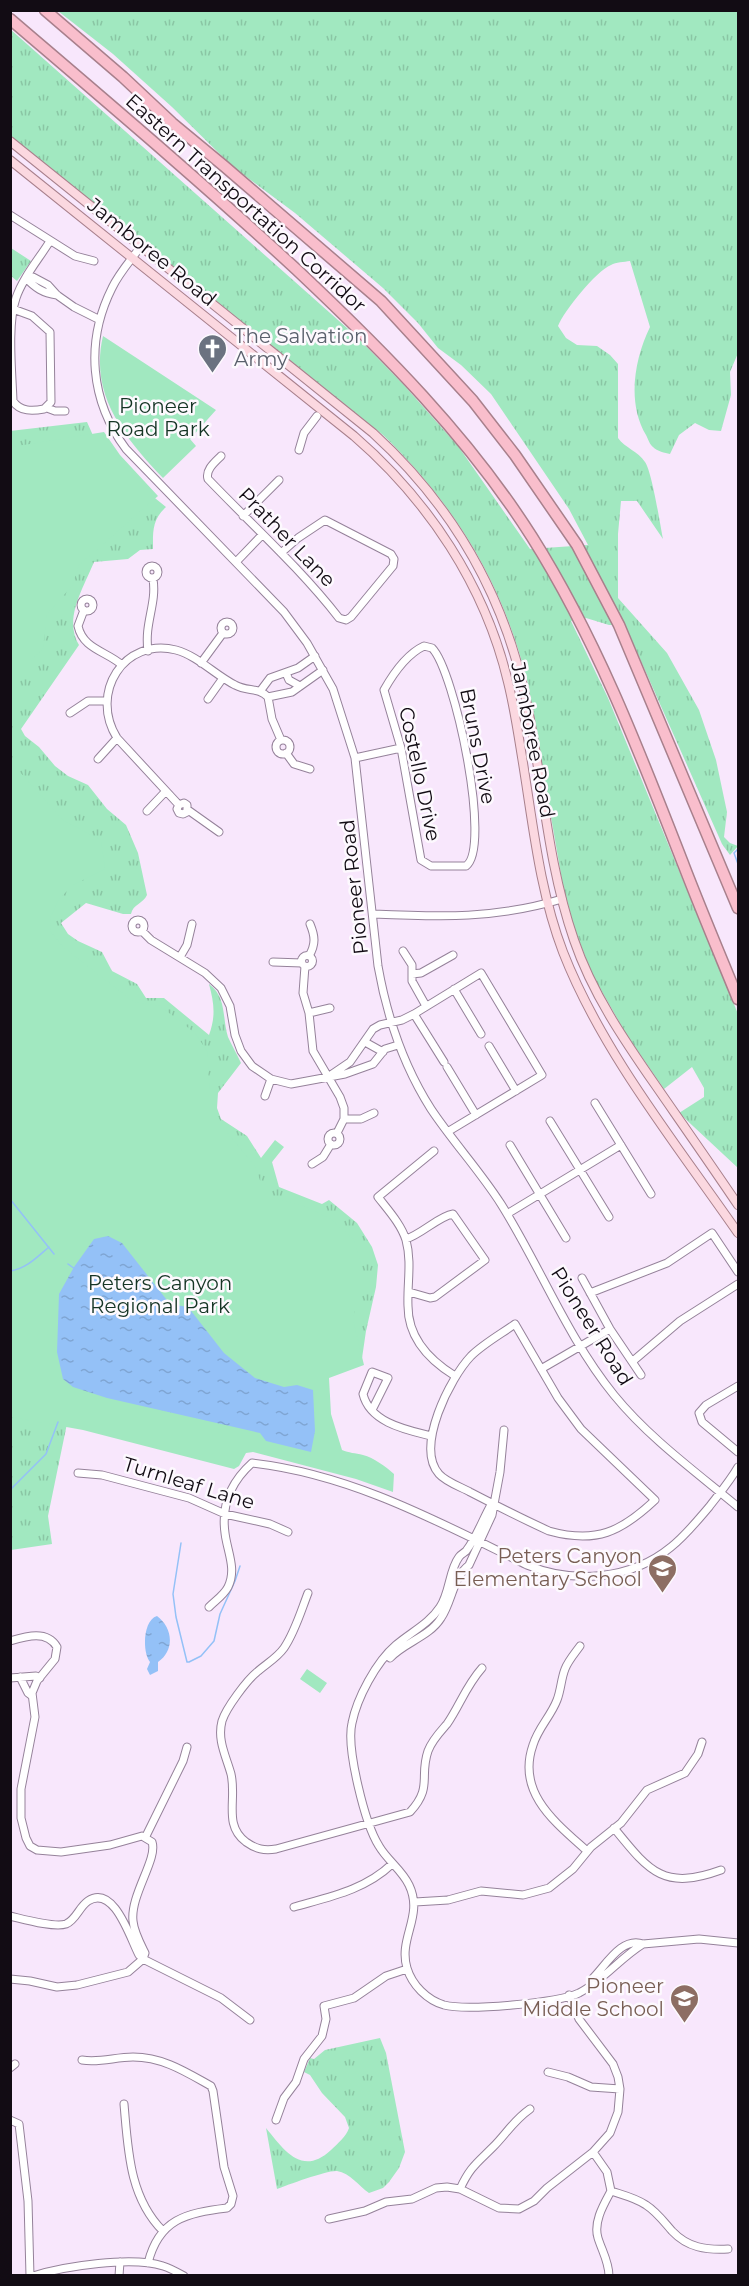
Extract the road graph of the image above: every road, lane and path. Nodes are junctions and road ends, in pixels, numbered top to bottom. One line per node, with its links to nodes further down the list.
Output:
1 (45, 10): 52 (highway, Eastern Transportation Corridor)
2 (10, 19): 64 (highway, Eastern Transportation Corridor)
3 (10, 141): 7 (main road, Jamboree Road)
4 (10, 159): 8 (main road, Jamboree Road)
5 (10, 215): 6 (street)
6 (50, 241): 9 (street); 10 (street)
7 (141, 246): 8 (street, Pioneer Road); 50 (main road, Jamboree Road)
8 (132, 258): 12 (street, Pioneer Road); 51 (main road, Jamboree Road)
9 (94, 261)
10 (27, 279): 11 (street); 12 (street)
11 (14, 309): 13 (street); 14 (street)
12 (98, 319): 23 (street, Pioneer Road)
13 (11, 343): 14 (street)
14 (47, 408): 15 (street)
15 (65, 411)
16 (317, 416): 17 (street)
17 (299, 450)
18 (221, 456): 20 (street, Prather Lane)
19 (279, 480): 20 (street)
20 (243, 516): 21 (street, Prather Lane)
21 (262, 535): 22 (street, Prather Lane); 23 (street)
22 (281, 553): 22 (street, Prather Lane)
23 (237, 561): 29 (street, Pioneer Road)
24 (153, 579): 28 (street)
25 (84, 610): 31 (street)
26 (223, 633): 30 (street)
27 (424, 646): 42 (street, Costello Drive); 49 (street, Bruns Drive)
28 (148, 651): 30 (street); 31 (street)
29 (315, 656): 32 (street, Pioneer Road); 33 (street)
30 (201, 663): 34 (street)
31 (122, 665): 39 (street)
32 (323, 670): 35 (street); 43 (street, Pioneer Road)
33 (286, 673): 35 (street); 36 (street)
34 (223, 678): 36 (street); 38 (street)
35 (300, 686): 37 (street)
36 (261, 690): 37 (street)
37 (268, 697): 45 (street)
38 (207, 699)
39 (105, 701): 40 (street); 41 (street)
40 (70, 713)
41 (117, 738): 44 (street); 46 (street)
42 (401, 748): 43 (street); 49 (street, Costello Drive)
43 (356, 758): 53 (street, Pioneer Road)
44 (98, 759)
45 (310, 769)
46 (166, 791): 47 (street); 48 (street)
47 (147, 811)
48 (219, 832)
49 (425, 864)
50 (562, 899): 51 (street); 92 (main road, Jamboree Road)
51 (546, 904): 53 (street); 95 (main road, Jamboree Road)
52 (738, 908)
53 (373, 914): 69 (street, Pioneer Road)
54 (192, 924): 59 (street)
55 (310, 924): 61 (street)
56 (142, 931): 59 (street)
57 (403, 951): 62 (street)
58 (453, 955): 62 (street)
59 (180, 957): 76 (street)
60 (273, 962): 61 (street)
61 (303, 965): 67 (street)
62 (412, 974): 65 (street)
63 (454, 989): 65 (street); 70 (street); 77 (street)
64 (738, 999)
65 (426, 1006): 68 (street)
66 (330, 1008): 67 (street)
67 (309, 1013): 75 (street)
68 (414, 1014): 69 (street); 81 (street)
69 (391, 1022): 71 (street); 72 (street, Pioneer Road)
70 (481, 1034)
71 (365, 1041): 74 (street); 75 (street)
72 (398, 1045): 74 (street); 84 (street, Pioneer Road)
73 (489, 1047): 77 (street)
74 (383, 1052): 75 (street)
75 (328, 1077): 76 (street); 82 (street)
76 (271, 1079): 78 (street)
77 (516, 1091): 81 (street)
78 (265, 1096)
79 (595, 1103): 86 (street)
80 (374, 1113): 82 (street)
81 (476, 1115): 84 (street)
82 (344, 1119): 88 (street)
83 (550, 1120): 89 (street)
84 (449, 1131): 93 (street, Pioneer Road)
85 (510, 1145): 90 (street)
86 (621, 1145): 89 (street); 91 (street)
87 (434, 1151): 97 (street)
88 (312, 1164)
89 (580, 1170): 90 (street); 94 (street)
90 (540, 1194): 93 (street); 96 (street)
91 (651, 1194)
92 (738, 1205)
93 (507, 1214): 104 (street, Pioneer Road)
94 (609, 1217)
95 (738, 1233)
96 (566, 1238)
97 (405, 1239): 101 (street); 101 (street)
98 (738, 1272): 102 (street)
99 (582, 1278): 102 (street)
100 (738, 1284): 105 (street)
101 (409, 1292): 107 (street)
102 (590, 1293): 103 (street)
103 (610, 1329): 104 (street); 105 (street)
104 (580, 1345): 106 (street); 116 (street, Pioneer Road)
105 (633, 1361): 108 (street)
106 (541, 1369): 107 (street); 117 (street)
107 (455, 1376): 112 (street)
108 (641, 1376)
109 (738, 1386): 113 (street)
110 (372, 1410): 110 (street); 112 (street)
111 (504, 1430): 117 (street)
112 (431, 1436): 117 (street)
113 (738, 1452)
114 (738, 1467): 116 (street)
115 (78, 1473): 119 (street, Turnleaf Lane)
116 (721, 1492): 118 (street, Pioneer Road); 121 (street)
117 (492, 1503): 121 (street)
118 (738, 1507)
119 (225, 1514): 120 (street, Turnleaf Lane); 121 (street); 123 (street)
120 (288, 1532)
121 (475, 1540): 127 (street); 127 (street)
122 (308, 1593): 134 (street)
123 (209, 1607)
124 (10, 1641): 130 (street)
125 (580, 1646): 137 (street)
126 (482, 1668): 134 (street)
127 (376, 1672): 134 (street)
128 (20, 1677): 129 (street); 130 (street); 131 (street)
129 (10, 1678)
130 (40, 1678): 131 (street)
131 (32, 1696): 136 (street)
132 (702, 1742): 135 (street)
133 (187, 1748): 136 (street)
134 (370, 1823): 138 (street)
135 (614, 1828): 137 (street); 139 (street)
136 (146, 1836): 144 (street)
137 (587, 1851): 140 (street)
138 (392, 1864): 140 (street); 141 (street)
139 (721, 1870)
140 (415, 1902): 145 (street)
141 (294, 1907)
142 (10, 1916): 144 (street)
143 (738, 1943): 147 (street)
144 (142, 1959): 146 (street); 148 (street)
145 (407, 1969): 147 (street); 155 (street)
146 (10, 1979)
147 (569, 1995): 151 (street)
148 (250, 2020)
149 (82, 2060): 160 (street)
150 (548, 2072): 151 (street)
151 (620, 2089): 156 (street)
152 (124, 2104): 160 (street)
153 (530, 2109): 157 (street)
154 (10, 2120): 164 (street)
155 (276, 2120)
156 (593, 2152): 157 (street); 158 (street)
157 (460, 2189): 159 (street)
158 (611, 2191): 161 (street); 167 (street)
159 (329, 2218)
160 (162, 2231): 163 (street)
161 (728, 2249)
162 (120, 2262): 163 (street); 164 (street); 165 (street)
163 (148, 2263): 166 (street)
164 (32, 2276)
165 (119, 2276)
166 (184, 2276)
167 (609, 2276)

